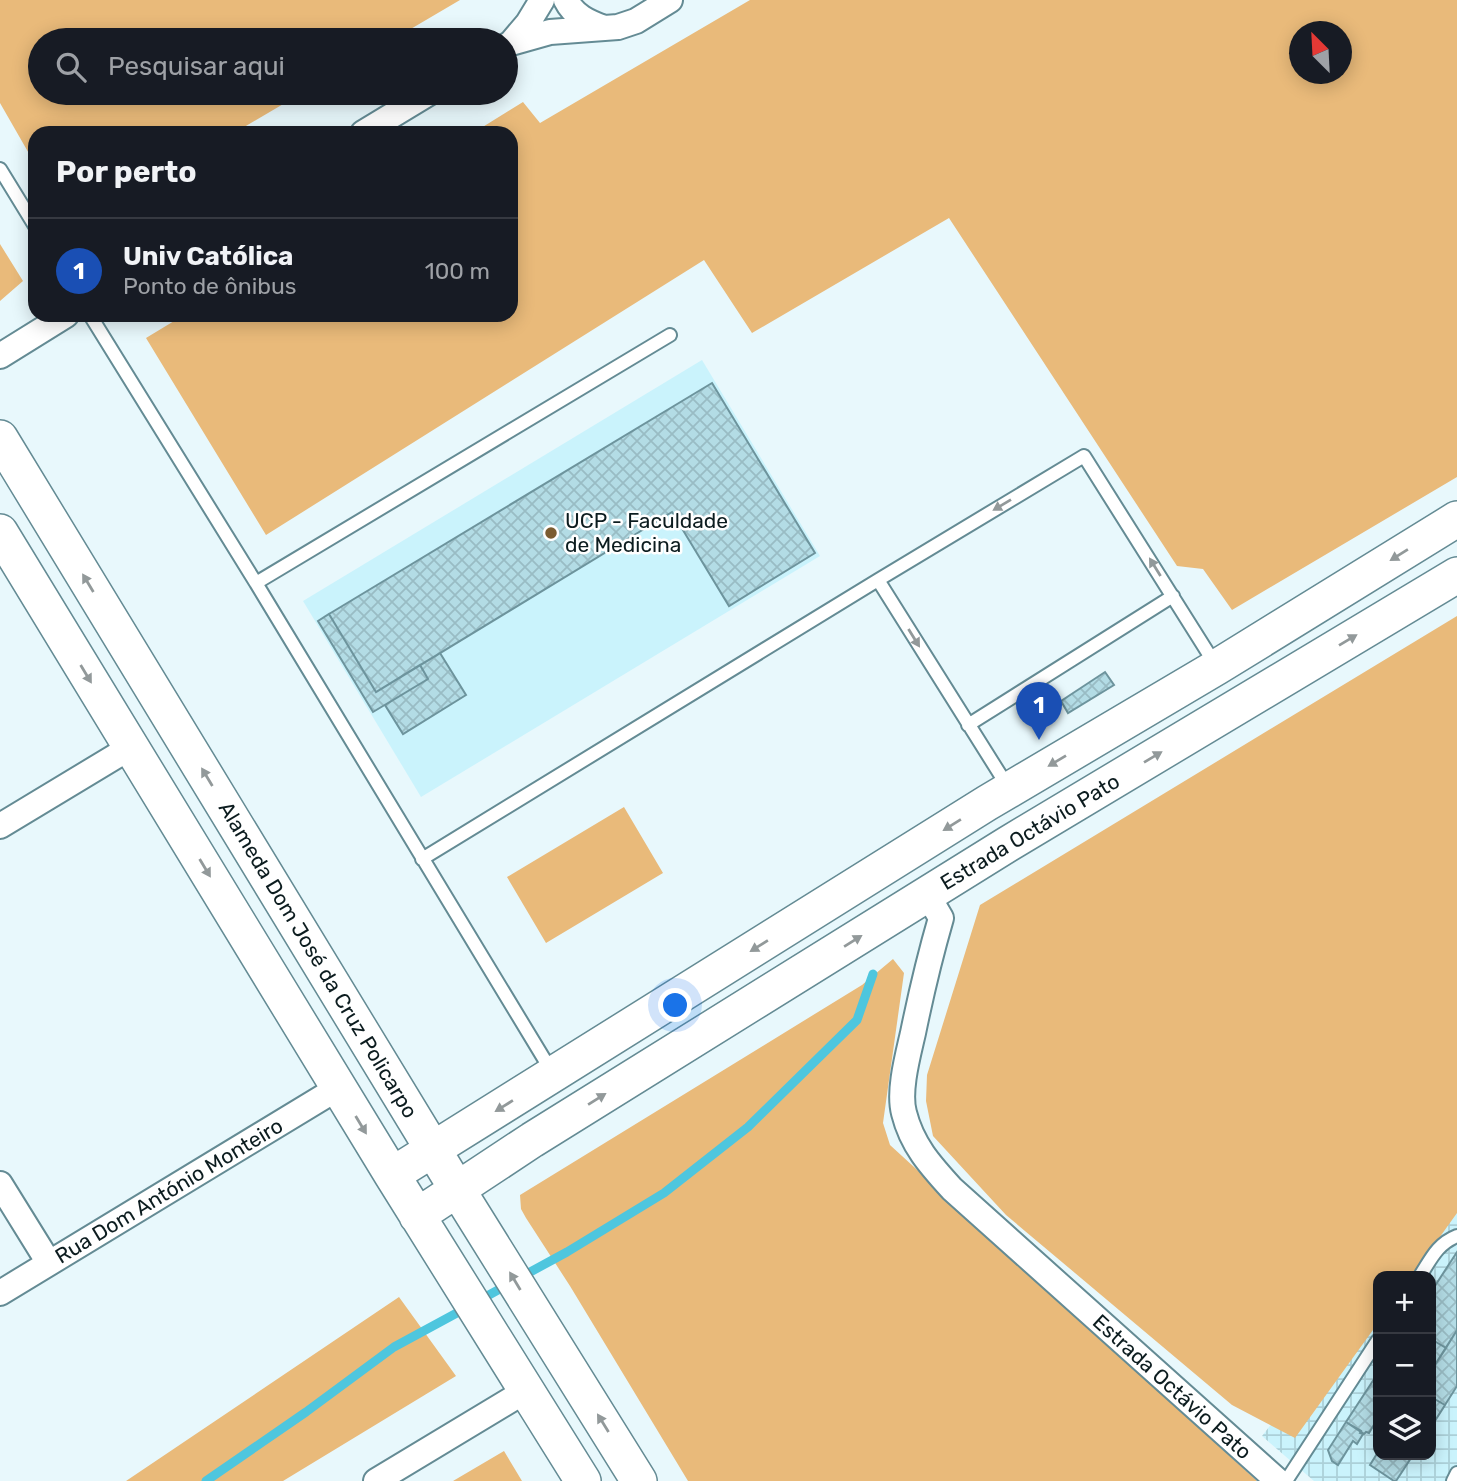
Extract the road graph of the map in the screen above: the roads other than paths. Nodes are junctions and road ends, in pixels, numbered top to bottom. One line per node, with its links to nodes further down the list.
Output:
1 (542, 0): 5 (street)
2 (566, 0): 4 (street)
3 (670, 0): 4 (street)
4 (605, 28): 6 (street)
5 (518, 34)
6 (518, 41)
7 (409, 105): 8 (street)
8 (375, 126)
9 (0, 169): 10 (lane)
10 (28, 215)
11 (55, 322): 14 (street)
12 (94, 322): 20 (lane)
13 (670, 335): 20 (lane)
14 (0, 356)
15 (0, 438): 31 (street, Alameda Dom José da Cruz Policarpo, one-way to 15)
16 (1457, 519): 22 (street, one-way to 22)
17 (0, 532): 24 (street, one-way to 24)
18 (1457, 575): 28 (street, Estrada Octávio Pato, one-way to 18)
19 (878, 579): 21 (lane, one-way to 19); 23 (lane, one-way to 23); 27 (lane)
20 (256, 583): 27 (lane)
21 (1173, 596): 22 (lane); 23 (lane)
22 (1217, 667): 25 (street, one-way to 25)
23 (968, 724): 25 (lane)
24 (131, 747): 26 (street); 30 (street, one-way to 30)
25 (1010, 789): 29 (street, one-way to 29)
26 (0, 826)
27 (422, 859): 29 (lane)
28 (927, 894): 34 (street, one-way to 28); 46 (street, Estrada Octávio Pato)
29 (554, 1075): 31 (street, one-way to 31)
30 (338, 1088): 32 (street, one-way to 32); 37 (street, Rua Dom António Monteiro)
31 (433, 1150): 32 (street); 34 (street, Alameda Dom José da Cruz Policarpo)
32 (392, 1175): 35 (street)
33 (0, 1184): 37 (street)
34 (457, 1189): 35 (street); 45 (street, Alameda Dom José da Cruz Policarpo, one-way to 34)
35 (417, 1216): 41 (street)
36 (1457, 1237): 38 (lane)
37 (49, 1264): 39 (street, Rua Dom António Monteiro)
38 (1423, 1271)
39 (0, 1293)
40 (1373, 1348): 47 (lane)
41 (527, 1390): 43 (street); 44 (street)
42 (1457, 1473): 48 (lane)
43 (376, 1481)
44 (583, 1481)
45 (639, 1481)
46 (1278, 1481)
47 (1286, 1481)
48 (1452, 1481)

